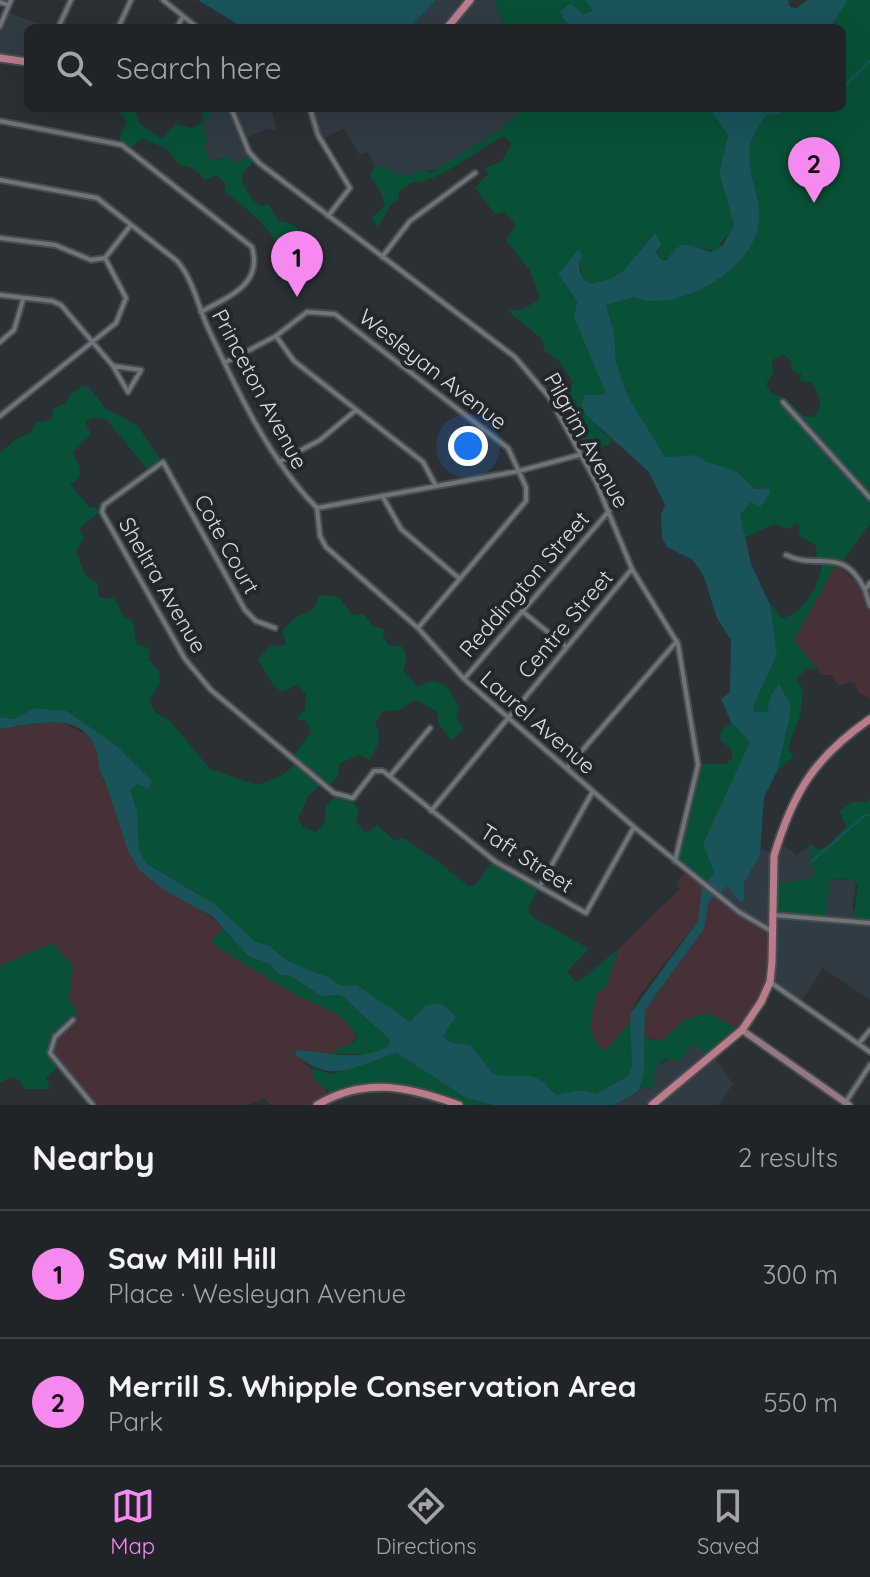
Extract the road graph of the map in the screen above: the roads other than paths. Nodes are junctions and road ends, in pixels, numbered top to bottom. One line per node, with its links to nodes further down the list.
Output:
1 (71, 0): 8 (street)
2 (131, 0): 9 (street)
3 (163, 0): 7 (street)
4 (470, 0): 12 (main road)
5 (0, 2): 6 (street)
6 (9, 3): 13 (street)
7 (183, 16): 10 (street); 11 (street)
8 (60, 24)
9 (120, 24)
10 (179, 24)
11 (193, 24)
12 (450, 24)
13 (0, 26)
14 (0, 58): 15 (main road)
15 (24, 61)
16 (233, 112): 21 (street, Pilgrim Avenue)
17 (311, 112): 21 (street)
18 (0, 121): 28 (street)
19 (475, 173): 24 (street)
20 (0, 180): 22 (street, Princeton Avenue)
21 (328, 216): 24 (street, Pilgrim Avenue)
22 (131, 225): 25 (street); 28 (street, Princeton Avenue)
23 (0, 238): 25 (street)
24 (382, 257): 37 (street, Pilgrim Avenue)
25 (105, 258): 31 (street)
26 (0, 295): 27 (street)
27 (23, 299): 30 (street); 31 (street)
28 (201, 312): 32 (street, Princeton Avenue)
29 (276, 336): 32 (street, Wesleyan Avenue); 35 (street); 40 (street, Wesleyan Avenue)
30 (0, 342)
31 (93, 343): 33 (street); 36 (street)
32 (226, 362): 39 (street, Princeton Avenue)
33 (113, 366): 33 (street)
34 (783, 402): 43 (street)
35 (356, 410): 39 (street); 41 (street)
36 (0, 416)
37 (579, 455): 40 (street); 45 (street, Pilgrim Avenue)
38 (163, 462): 53 (street, Cote Court); 62 (street, Sheltra Avenue)
39 (279, 462): 44 (street, Princeton Avenue)
40 (519, 471): 41 (street); 48 (street)
41 (436, 486): 42 (street)
42 (383, 497): 44 (street); 48 (street)
43 (870, 498)
44 (317, 508): 54 (street, Laurel Avenue)
45 (609, 510): 47 (street, Pilgrim Avenue); 52 (street, Reddington Street)
46 (786, 555): 50 (street)
47 (632, 569): 55 (street, Pilgrim Avenue); 56 (street, Centre Street)
48 (460, 579): 54 (street)
49 (870, 583): 50 (street)
50 (865, 590): 51 (street)
51 (870, 606)
52 (522, 611): 56 (street); 57 (street, Reddington Street)
53 (275, 628)
54 (418, 628): 57 (street, Laurel Avenue)
55 (677, 641): 61 (street); 67 (street, Pilgrim Avenue)
56 (565, 646): 58 (street, Centre Street)
57 (464, 679): 58 (street, Laurel Avenue)
58 (507, 715): 61 (street, Laurel Avenue); 65 (street, Centre Street)
59 (870, 719): 69 (main road)
60 (430, 728): 63 (street)
61 (567, 768): 64 (street, Laurel Avenue)
62 (374, 771): 63 (street, Taft Street)
63 (390, 776): 65 (street, Taft Street)
64 (593, 791): 66 (street, Laurel Avenue); 68 (street)
65 (431, 811): 68 (street, Taft Street)
66 (634, 827): 67 (street, Laurel Avenue); 68 (street, Taft Street)
67 (675, 861): 71 (street, Laurel Avenue)
68 (539, 887)
69 (773, 915): 70 (street); 71 (main road)
70 (870, 923)
71 (773, 932): 72 (main road)
72 (770, 982): 74 (main road); 76 (street)
73 (73, 1020): 81 (street)
74 (742, 1030): 80 (street); 84 (main road)
75 (870, 1030): 76 (street)
76 (859, 1043): 77 (street)
77 (870, 1052)
78 (870, 1065): 80 (street)
79 (435, 1101): 82 (main road); 83 (main road)
80 (847, 1104)
81 (93, 1105)
82 (317, 1105)
83 (459, 1105)
84 (652, 1105)

